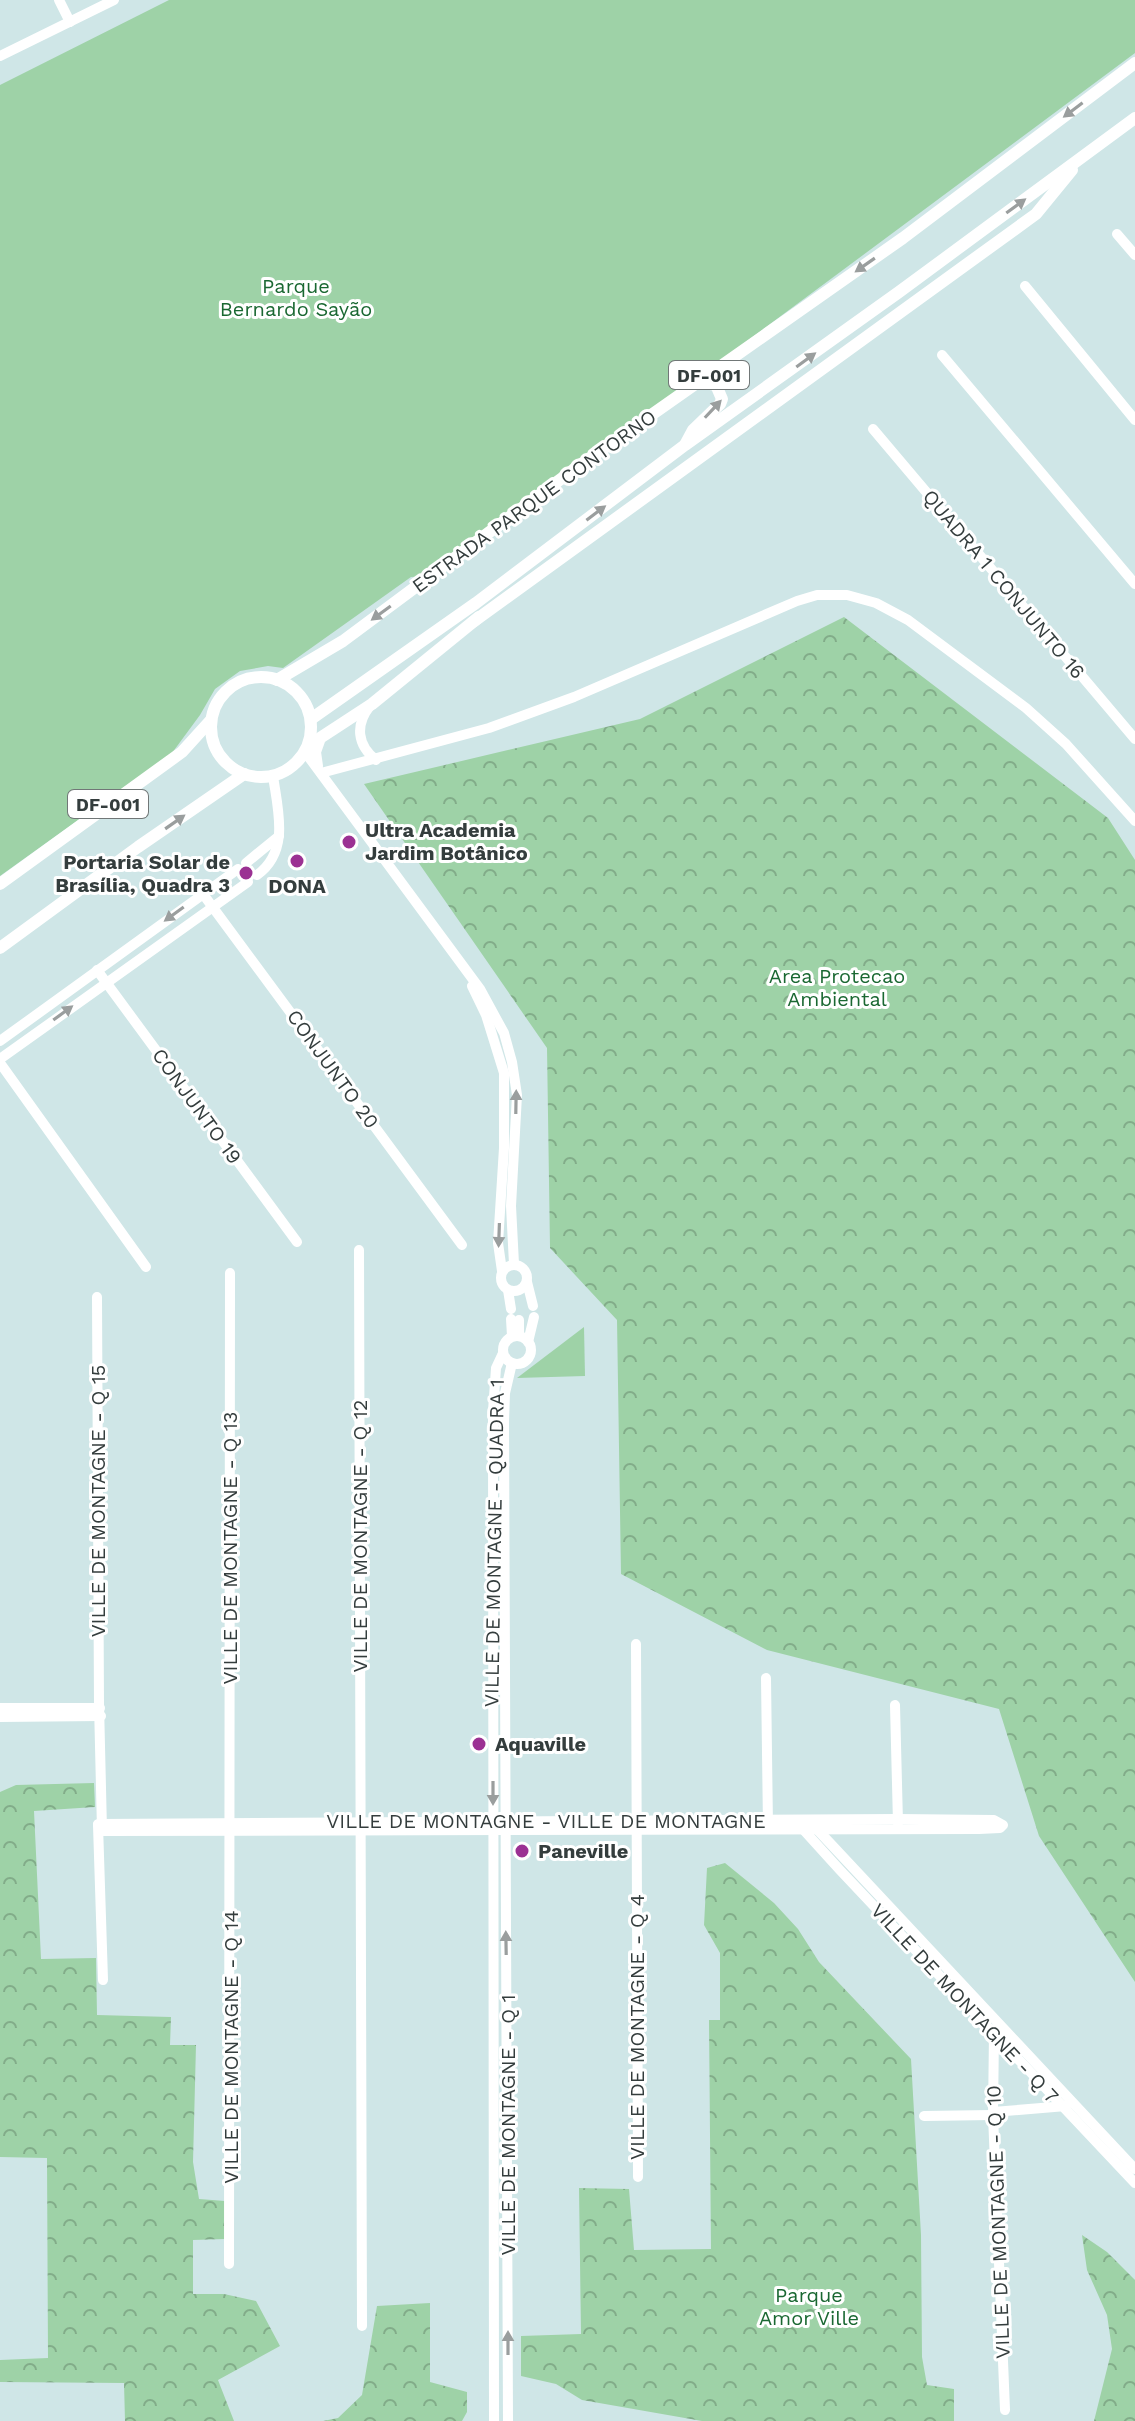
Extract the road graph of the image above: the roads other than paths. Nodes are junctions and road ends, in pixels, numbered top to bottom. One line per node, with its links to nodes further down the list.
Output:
1 (59, 0): 3 (street)
2 (114, 0): 3 (street)
3 (70, 22): 4 (street)
4 (0, 56)
5 (1135, 63): 12 (main road, ESTRADA PARQUE CONTORNO / DF-001, one-way to 12)
6 (1135, 118): 7 (main road, DF-001)
7 (1081, 158): 15 (main road, DF-001, one-way to 7); 18 (main road)
8 (1117, 234): 9 (street)
9 (1135, 255)
10 (1025, 286): 13 (street)
11 (942, 355): 17 (street)
12 (699, 382): 15 (main road, one-way to 12); 19 (main road, ESTRADA PARQUE CONTORNO / DF-001, one-way to 19)
13 (1135, 420)
14 (873, 429): 23 (street, QUADRA 1 CONJUNTO 16)
15 (685, 445): 16 (main road, DF-001, one-way to 15)
16 (533, 559): 18 (main road); 21 (main road, DF-001)
17 (1135, 584)
18 (473, 622): 20 (main road)
19 (277, 680): 21 (main road); 22 (main road, DF-001)
20 (372, 704): 25 (street); 26 (main road)
21 (311, 719): 24 (main road)
22 (211, 720): 27 (main road); 31 (main road, DF-001)
23 (1135, 739)
24 (305, 752): 26 (street); 28 (main road)
25 (376, 760): 26 (street); 29 (street)
26 (319, 769): 35 (street)
27 (244, 774): 28 (main road); 34 (main road, DF-001, one-way to 27)
28 (273, 776): 30 (street)
29 (1135, 821)
30 (280, 835): 32 (street); 33 (street)
31 (0, 884)
32 (203, 894): 33 (street, CONJUNTO 20); 36 (street, one-way to 36)
33 (213, 906): 37 (street); 41 (street, CONJUNTO 20)
34 (0, 948)
35 (464, 969): 43 (street, one-way to 35); 45 (street, one-way to 45)
36 (97, 970): 37 (street, CONJUNTO 19); 38 (street)
37 (106, 982): 39 (street, one-way to 37); 40 (street, CONJUNTO 19)
38 (0, 1041)
39 (0, 1061): 44 (street)
40 (297, 1242)
41 (462, 1245)
42 (359, 1250): 70 (street, VILLE DE MONTAGNE - Q 12)
43 (514, 1264): 45 (street); 47 (street)
44 (146, 1267)
45 (502, 1271): 48 (street)
46 (230, 1273): 71 (street, VILLE DE MONTAGNE - Q 13)
47 (527, 1282): 48 (street); 50 (street)
48 (511, 1290): 50 (street)
49 (97, 1297): 61 (street, VILLE DE MONTAGNE - Q 15)
50 (520, 1338): 51 (street); 52 (street)
51 (503, 1353): 52 (street); 53 (street, VILLE DE MONTAGNE - QUADRA 1)
52 (512, 1363): 54 (street, VILLE DE MONTAGNE - QUADRA 1)
53 (492, 1504): 54 (street); 56 (street, VILLE DE MONTAGNE - QUADRA 1)
54 (504, 1504): 57 (street, VILLE DE MONTAGNE - QUADRA 1)
55 (636, 1644): 67 (street, VILLE DE MONTAGNE - Q 4)
56 (492, 1675): 57 (street); 65 (street, VILLE DE MONTAGNE - QUADRA 1, one-way to 65)
57 (505, 1675): 66 (street, VILLE DE MONTAGNE - QUADRA 1)
58 (766, 1678): 68 (street)
59 (895, 1705): 63 (street)
60 (0, 1708): 61 (street)
61 (98, 1710): 62 (street); 72 (street, VILLE DE MONTAGNE - Q 15)
62 (0, 1717)
63 (898, 1824): 64 (street, VILLE DE MONTAGNE - VILLE DE MONTAGNE); 69 (street, VILLE DE MONTAGNE - VILLE DE MONTAGNE)
64 (997, 1824)
65 (492, 1825): 66 (street, VILLE DE MONTAGNE - VILLE DE MONTAGNE); 70 (street, VILLE DE MONTAGNE - VILLE DE MONTAGNE); 74 (street, VILLE DE MONTAGNE - Q 1)
66 (505, 1825): 67 (street, VILLE DE MONTAGNE - VILLE DE MONTAGNE); 75 (street, VILLE DE MONTAGNE - Q 1, one-way to 66)
67 (636, 1825): 68 (street, VILLE DE MONTAGNE - VILLE DE MONTAGNE); 82 (street, VILLE DE MONTAGNE - Q 4)
68 (768, 1825): 69 (street, VILLE DE MONTAGNE - VILLE DE MONTAGNE)
69 (806, 1825): 76 (street, VILLE DE MONTAGNE - Q 7); 77 (street, VILLE DE MONTAGNE - Q 7)
70 (361, 1826): 71 (street, VILLE DE MONTAGNE - VILLE DE MONTAGNE); 87 (street, VILLE DE MONTAGNE - Q 12)
71 (231, 1827): 72 (street, VILLE DE MONTAGNE - VILLE DE MONTAGNE); 86 (street, VILLE DE MONTAGNE - Q 14)
72 (100, 1829): 73 (street, VILLE DE MONTAGNE - Q 15)
73 (103, 1980)
74 (493, 1984): 75 (street); 84 (street, VILLE DE MONTAGNE - Q 1)
75 (507, 1984): 85 (street, VILLE DE MONTAGNE - Q 1)
76 (996, 2021): 77 (street, VILLE DE MONTAGNE - Q 10); 78 (street, VILLE DE MONTAGNE - Q 7)
77 (994, 2034): 78 (street, VILLE DE MONTAGNE - Q 7); 79 (street, VILLE DE MONTAGNE - Q 10)
78 (1069, 2106): 79 (street); 81 (street, VILLE DE MONTAGNE - Q 7); 83 (street, VILLE DE MONTAGNE - Q 7)
79 (993, 2114): 80 (street); 88 (street, VILLE DE MONTAGNE - Q 10)
80 (924, 2116)
81 (1135, 2169)
82 (638, 2177)
83 (1135, 2183)
84 (494, 2237): 85 (street); 89 (street, VILLE DE MONTAGNE - Q 1)
85 (508, 2238): 90 (street, VILLE DE MONTAGNE - Q 1, one-way to 85)
86 (229, 2264)
87 (362, 2326)
88 (1005, 2410)
89 (494, 2421)
90 (508, 2421)

